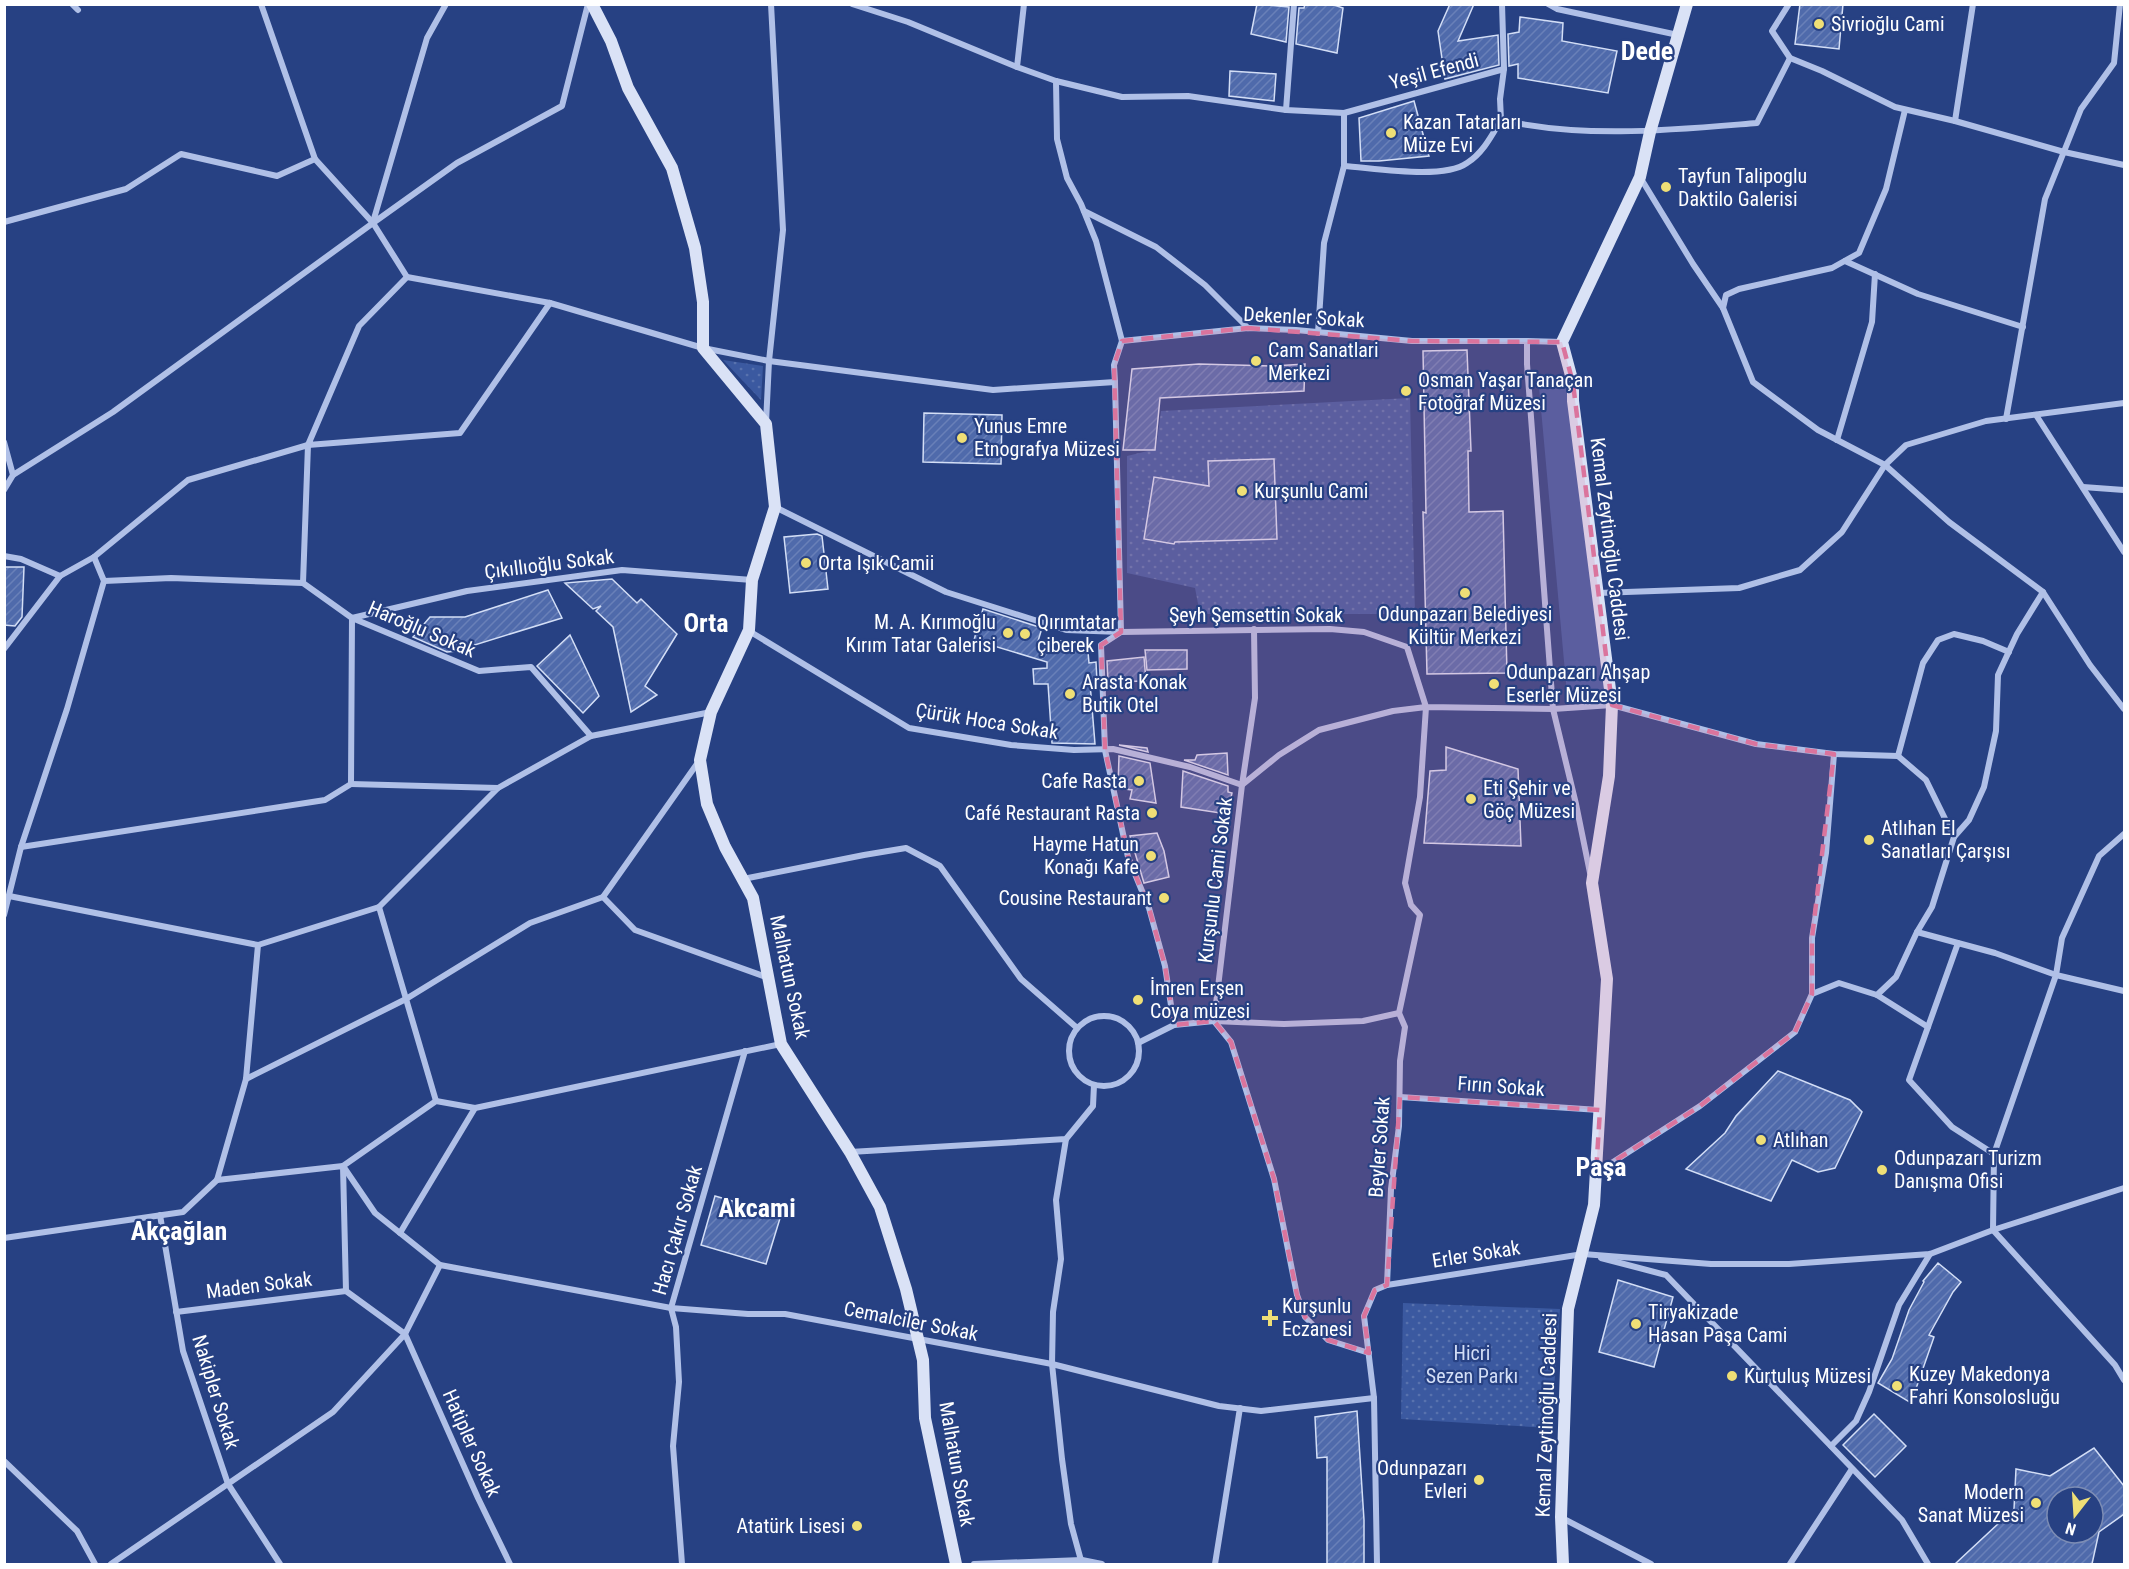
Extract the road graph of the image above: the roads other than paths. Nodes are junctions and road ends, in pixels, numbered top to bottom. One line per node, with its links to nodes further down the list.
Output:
1 (72, 4): 15 (street)
2 (261, 4): 28 (street)
3 (446, 4): 34 (street)
4 (590, 4): 34 (street); 46 (street)
5 (771, 4): 47 (street)
6 (852, 4): 18 (street, Yeşil Efendi)
7 (1024, 4): 18 (street)
8 (1294, 4): 21 (street)
9 (1502, 4): 19 (street, Yeşil Efendi)
10 (1548, 4): 16 (street)
11 (1687, 4): 16 (street)
12 (1789, 4): 17 (street)
13 (1973, 4): 25 (street)
14 (2120, 4): 27 (street)
15 (78, 10)
16 (1678, 35): 26 (street)
17 (1790, 58): 22 (street); 26 (street)
18 (1017, 67): 20 (street, Yeşil Efendi)
19 (1504, 69): 23 (street, Yeşil Efendi); 24 (street)
20 (1056, 81): 21 (street, Yeşil Efendi); 32 (street)
21 (1286, 110): 23 (street, Yeşil Efendi)
22 (1905, 110): 25 (street); 35 (street)
23 (1344, 113): 30 (street)
24 (1502, 120): 26 (street); 30 (street)
25 (1956, 121): 27 (street)
26 (1650, 132): 31 (street)
27 (2064, 152): 29 (street); 40 (street)
28 (315, 159): 33 (street); 34 (street)
29 (2124, 165)
30 (1344, 166): 42 (street)
31 (1640, 177): 39 (street); 45 (street)
32 (1083, 211): 41 (street); 43 (street)
33 (4, 222)
34 (373, 223): 37 (street); 57 (street)
35 (1845, 261): 36 (street); 39 (street)
36 (1875, 274): 40 (street); 53 (street)
37 (406, 277): 38 (street); 55 (street)
38 (550, 303): 46 (street); 55 (street)
39 (1723, 308): 53 (street)
40 (2023, 327): 51 (street)
41 (1248, 328): 42 (street, Dekenler Sokak); 43 (street, Dekenler Sokak)
42 (1318, 333): 44 (street, Dekenler Sokak)
43 (1122, 341): 48 (street)
44 (1527, 341): 45 (street, Dekenler Sokak); 79 (street)
45 (1563, 342): 70 (street, Kemal Zeytinoğlu Caddesi)
46 (703, 348): 47 (street); 52 (street)
47 (769, 361): 48 (street); 52 (street)
48 (1114, 382): 74 (street)
49 (2124, 403): 50 (street)
50 (2036, 415): 51 (street); 58 (street)
51 (2006, 419): 56 (street)
52 (766, 424): 61 (street, Malhatun Sokak)
53 (1837, 440): 56 (street)
54 (4, 442): 57 (street)
55 (308, 445): 64 (street); 68 (street)
56 (1886, 465): 69 (street); 70 (street)
57 (13, 475): 59 (street)
58 (2083, 487): 60 (street); 62 (street)
59 (4, 490)
60 (2124, 490)
61 (775, 507): 66 (street, Malhatun Sokak); 74 (street, Şeyh Şemsettin Sokak)
62 (2124, 552)
63 (4, 556): 65 (street)
64 (94, 557): 65 (street); 67 (street)
65 (60, 576): 75 (street)
66 (752, 580): 71 (street, Çıkıllıoğlu Sokak); 73 (street, Malhatun Sokak)
67 (105, 581): 68 (street); 92 (street)
68 (303, 583): 71 (street)
69 (2043, 592): 76 (street); 80 (street)
70 (1598, 593): 77 (street, Kemal Zeytinoğlu Caddesi)
71 (352, 618): 82 (street, Haroğlu Sokak); 87 (street)
72 (1254, 629): 74 (street, Şeyh Şemsettin Sokak); 78 (street, Şeyh Şemsettin Sokak); 88 (street)
73 (749, 630): 81 (street, Malhatun Sokak); 83 (street, Çürük Hoca Sokak)
74 (1121, 632): 83 (street)
75 (4, 649)
76 (2009, 652): 85 (street); 91 (street)
77 (1612, 705): 79 (street, Kurşunlu Cami Sokak); 84 (street, Kurşunlu Cami Sokak); 94 (street, Kemal Zeytinoğlu Caddesi)
78 (1426, 707): 79 (street, Kurşunlu Cami Sokak); 88 (street, Kurşunlu Cami Sokak); 108 (street, Şeyh Şemsettin Sokak)
79 (1553, 709): 94 (street)
80 (2124, 709)
81 (711, 712): 82 (street); 86 (street, Malhatun Sokak)
82 (591, 736): 89 (street)
83 (1106, 750): 88 (street, Çürük Hoca Sokak); 110 (street)
84 (1834, 754): 85 (street, Kurşunlu Cami Sokak); 105 (street)
85 (1898, 756): 91 (street)
86 (700, 760): 93 (street, Malhatun Sokak); 96 (street)
87 (351, 784): 89 (street); 92 (street)
88 (1242, 785): 109 (street, Kurşunlu Cami Sokak)
89 (498, 788): 97 (street)
90 (2124, 834): 102 (street)
91 (1954, 837): 99 (street)
92 (21, 847): 95 (street)
93 (742, 879): 103 (street, Malhatun Sokak); 112 (street)
94 (1592, 883): 121 (street, Kemal Zeytinoğlu Caddesi)
95 (9, 896): 98 (street); 101 (street)
96 (603, 897): 103 (street); 107 (street)
97 (379, 907): 101 (street); 107 (street)
98 (4, 915)
99 (1917, 932): 100 (street); 106 (street)
100 (1958, 943): 102 (street); 111 (street)
101 (258, 945): 116 (street)
102 (2056, 975): 104 (street); 124 (street)
103 (769, 978): 114 (street, Malhatun Sokak)
104 (2124, 990)
105 (1812, 994): 106 (street); 126 (street)
106 (1877, 995): 111 (street)
107 (406, 999): 116 (street); 119 (street)
108 (1399, 1013): 109 (street); 118 (street, Beyler Sokak)
109 (1214, 1022): 110 (street); 142 (street)
110 (1174, 1025): 113 (street)
111 (1928, 1027): 124 (street)
112 (1077, 1028): 113 (street); 117 (street)
113 (1138, 1043): 117 (street)
114 (781, 1044): 115 (street); 123 (street, Malhatun Sokak)
115 (745, 1052): 120 (street); 138 (street, Hacı Çakır Sokak)
116 (246, 1080): 127 (street)
117 (1094, 1085): 122 (street)
118 (1400, 1097): 121 (street, Fırın Sokak); 136 (street, Beyler Sokak)
119 (436, 1101): 120 (street); 125 (street)
120 (475, 1108): 131 (street)
121 (1600, 1110): 126 (street, Kemal Zeytinoğlu Caddesi)
122 (1066, 1139): 123 (street); 143 (street)
123 (850, 1152): 141 (street, Malhatun Sokak)
124 (1994, 1154): 130 (street)
125 (343, 1166): 127 (street); 131 (street); 137 (street)
126 (1596, 1173): 133 (street, Kemal Zeytinoğlu Caddesi)
127 (217, 1180): 129 (street)
128 (2124, 1188): 130 (street)
129 (160, 1215): 132 (street); 139 (street, Nakipler Sokak)
130 (1993, 1230): 134 (street); 144 (street)
131 (400, 1233): 135 (street)
132 (4, 1238)
133 (1583, 1254): 134 (street); 136 (street, Erler Sokak); 147 (street); 151 (street, Kemal Zeytinoğlu Caddesi)
134 (1930, 1254): 147 (street)
135 (440, 1265): 138 (street, Cemalciler Sokak); 140 (street)
136 (1387, 1285): 142 (street, Erler Sokak)
137 (346, 1291): 139 (street, Maden Sokak); 140 (street)
138 (671, 1308): 141 (street, Cemalciler Sokak); 157 (street, Hacı Çakır Sokak)
139 (176, 1312): 150 (street, Nakipler Sokak)
140 (405, 1334): 150 (street); 156 (street, Hatipler Sokak)
141 (918, 1340): 143 (street, Cemalciler Sokak); 158 (street, Malhatun Sokak)
142 (1369, 1353): 145 (street)
143 (1052, 1365): 146 (street, Cemalciler Sokak); 152 (street)
144 (2124, 1380)
145 (1374, 1398): 146 (street, Cemalciler Sokak); 162 (street)
146 (1240, 1408): 161 (street)
147 (1831, 1446): 149 (street)
148 (4, 1461): 153 (street)
149 (1852, 1469): 165 (street); 166 (street)
150 (228, 1484): 154 (street); 155 (street, Nakipler Sokak)
151 (1561, 1518): 163 (street, Kemal Zeytinoğlu Caddesi); 164 (street)
152 (1082, 1562): 159 (street); 160 (street)
153 (95, 1564)
154 (111, 1564)
155 (280, 1564)
156 (510, 1564)
157 (682, 1564)
158 (956, 1564)
159 (974, 1564)
160 (1102, 1564)
161 (1215, 1564)
162 (1377, 1564)
163 (1563, 1564)
164 (1651, 1564)
165 (1790, 1564)
166 (1928, 1564)

